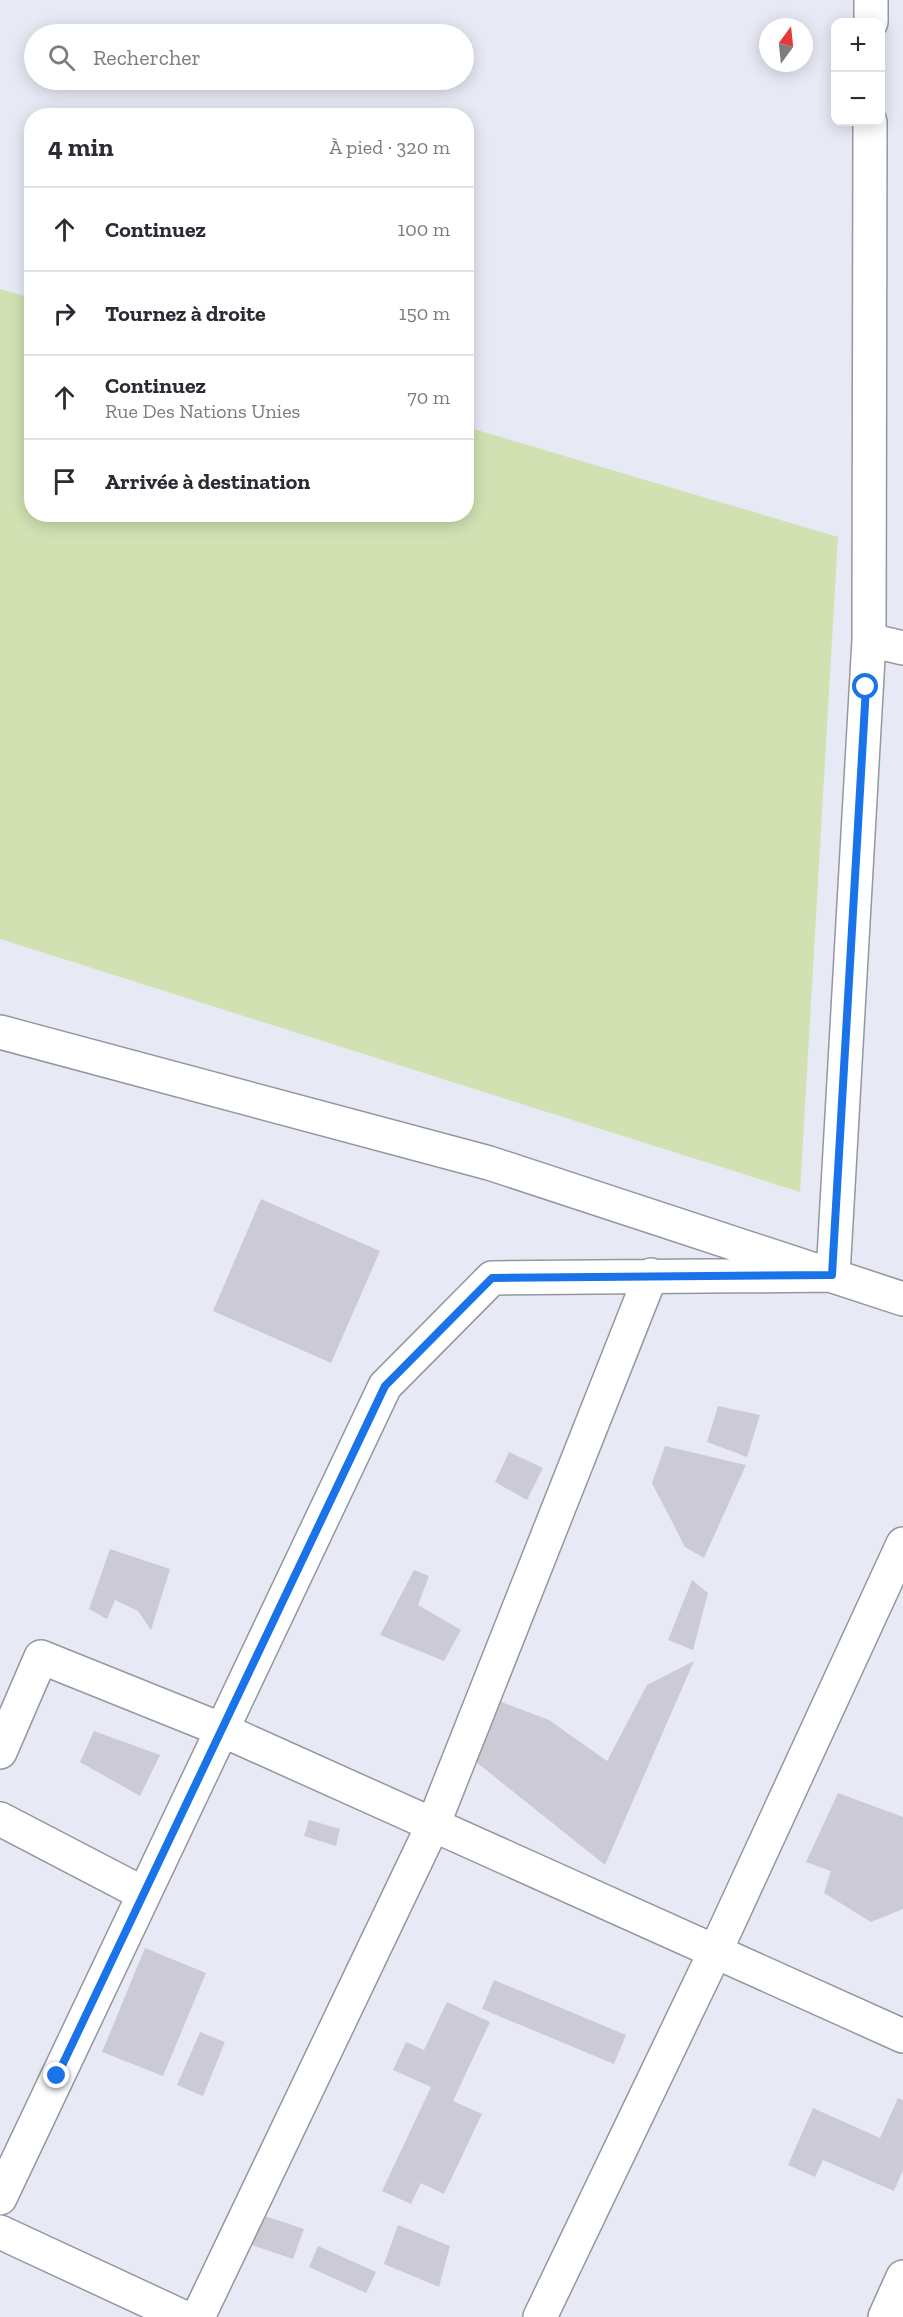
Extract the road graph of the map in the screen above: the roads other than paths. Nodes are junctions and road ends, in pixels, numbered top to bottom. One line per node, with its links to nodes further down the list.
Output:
1 (871, 0): 2 (street)
2 (871, 18)
3 (870, 126): 4 (street)
4 (868, 640): 5 (street); 8 (street)
5 (903, 648)
6 (0, 1032): 8 (street)
7 (651, 1275): 8 (street); 11 (street); 14 (street)
8 (832, 1275): 9 (street)
9 (903, 1299)
10 (903, 1544): 16 (street)
11 (220, 1729): 12 (street); 14 (street); 15 (street)
12 (0, 1752)
13 (0, 1819): 15 (street)
14 (433, 1825): 16 (street); 22 (street)
15 (144, 1894): 18 (street)
16 (715, 1952): 17 (street); 23 (street)
17 (903, 2036)
18 (0, 2198)
19 (0, 2232): 21 (street)
20 (903, 2277): 24 (street)
21 (183, 2317)
22 (198, 2317)
23 (540, 2317)
24 (885, 2317)

